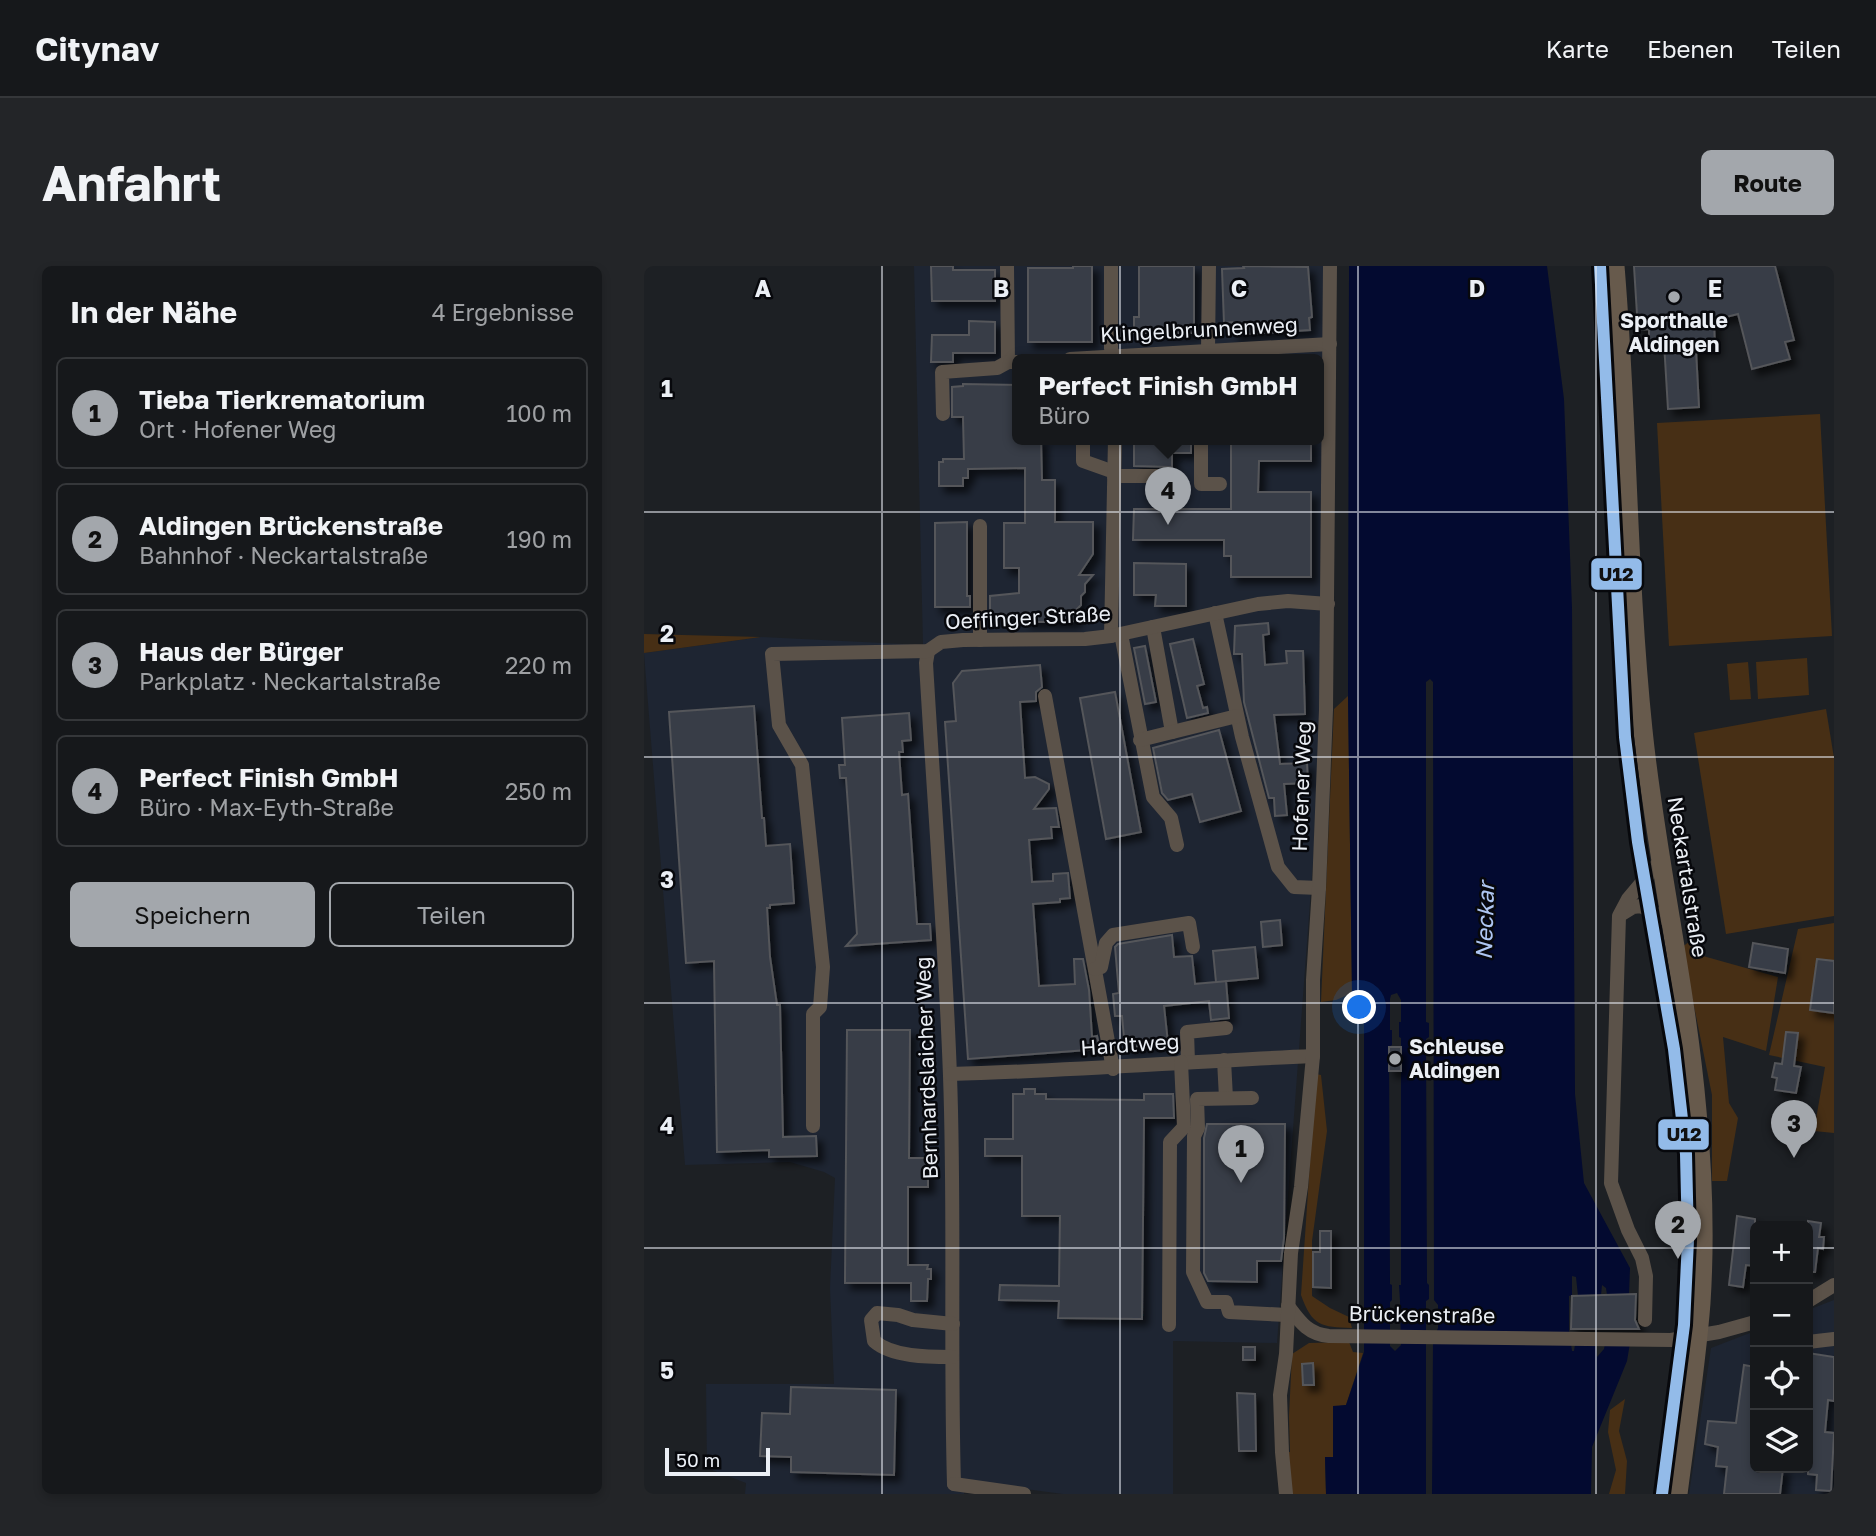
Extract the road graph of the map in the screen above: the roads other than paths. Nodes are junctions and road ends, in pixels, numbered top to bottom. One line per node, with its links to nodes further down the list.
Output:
1 (1007, 266): 7 (street)
2 (1111, 266): 8 (street)
3 (1209, 266): 9 (street)
4 (1330, 266): 6 (street, Hofener Weg)
5 (1615, 266): 30 (main road, Neckartalstraße)
6 (1331, 344): 9 (street, Klingelbrunnenweg); 19 (street, Hofener Weg)
7 (1012, 354)
8 (1113, 354)
9 (1203, 354)
10 (1012, 362): 11 (street)
11 (943, 414)
12 (1083, 445): 15 (street)
13 (1115, 445): 15 (street)
14 (1201, 445): 17 (street)
15 (1114, 474): 16 (street); 22 (street)
16 (1158, 476)
17 (1220, 484)
18 (980, 526): 23 (street)
19 (1328, 604): 20 (street, Oeffinger Straße); 31 (street, Hofener Weg)
20 (1214, 613): 21 (street, Oeffinger Straße); 26 (street)
21 (1153, 627): 22 (street, Oeffinger Straße); 27 (street)
22 (1116, 635): 23 (street, Oeffinger Straße); 28 (street)
23 (980, 640): 24 (street, Oeffinger Straße)
24 (928, 651): 41 (street, Bernhardslaicher Weg); 44 (street, Oeffinger Straße)
25 (1045, 696): 35 (street)
26 (1237, 716): 27 (street); 31 (street)
27 (1172, 732): 28 (street)
28 (1140, 740): 29 (street)
29 (1177, 845)
30 (1660, 861): 32 (street); 33 (main road, Neckartalstraße)
31 (1319, 888): 37 (street, Hofener Weg)
32 (1619, 916): 33 (street); 48 (street)
33 (1671, 922): 58 (main road, Neckartalstraße)
34 (1193, 947): 35 (street)
35 (1095, 969): 40 (street)
36 (1226, 1028): 39 (street)
37 (1312, 1056): 38 (street, Hardtweg); 47 (street, Hofener Weg)
38 (1224, 1060): 39 (street, Hardtweg); 42 (street)
39 (1185, 1062): 40 (street, Hardtweg); 51 (street)
40 (1113, 1069): 41 (street, Hardtweg)
41 (950, 1074): 50 (street, Bernhardslaicher Weg)
42 (1226, 1098): 43 (street); 47 (street)
43 (1252, 1098)
44 (813, 1126)
45 (1834, 1285): 46 (street)
46 (1813, 1298)
47 (1288, 1311): 49 (street, Brückenstraße); 57 (street)
48 (1645, 1320)
49 (1750, 1323)
50 (953, 1324): 54 (street, Bernhardslaicher Weg); 54 (street)
51 (1169, 1325)
52 (1834, 1339): 53 (street)
53 (1813, 1341)
54 (952, 1357): 55 (street, Bernhardslaicher Weg)
55 (951, 1489): 56 (street)
56 (1024, 1494)
57 (1286, 1494)
58 (1678, 1494)

